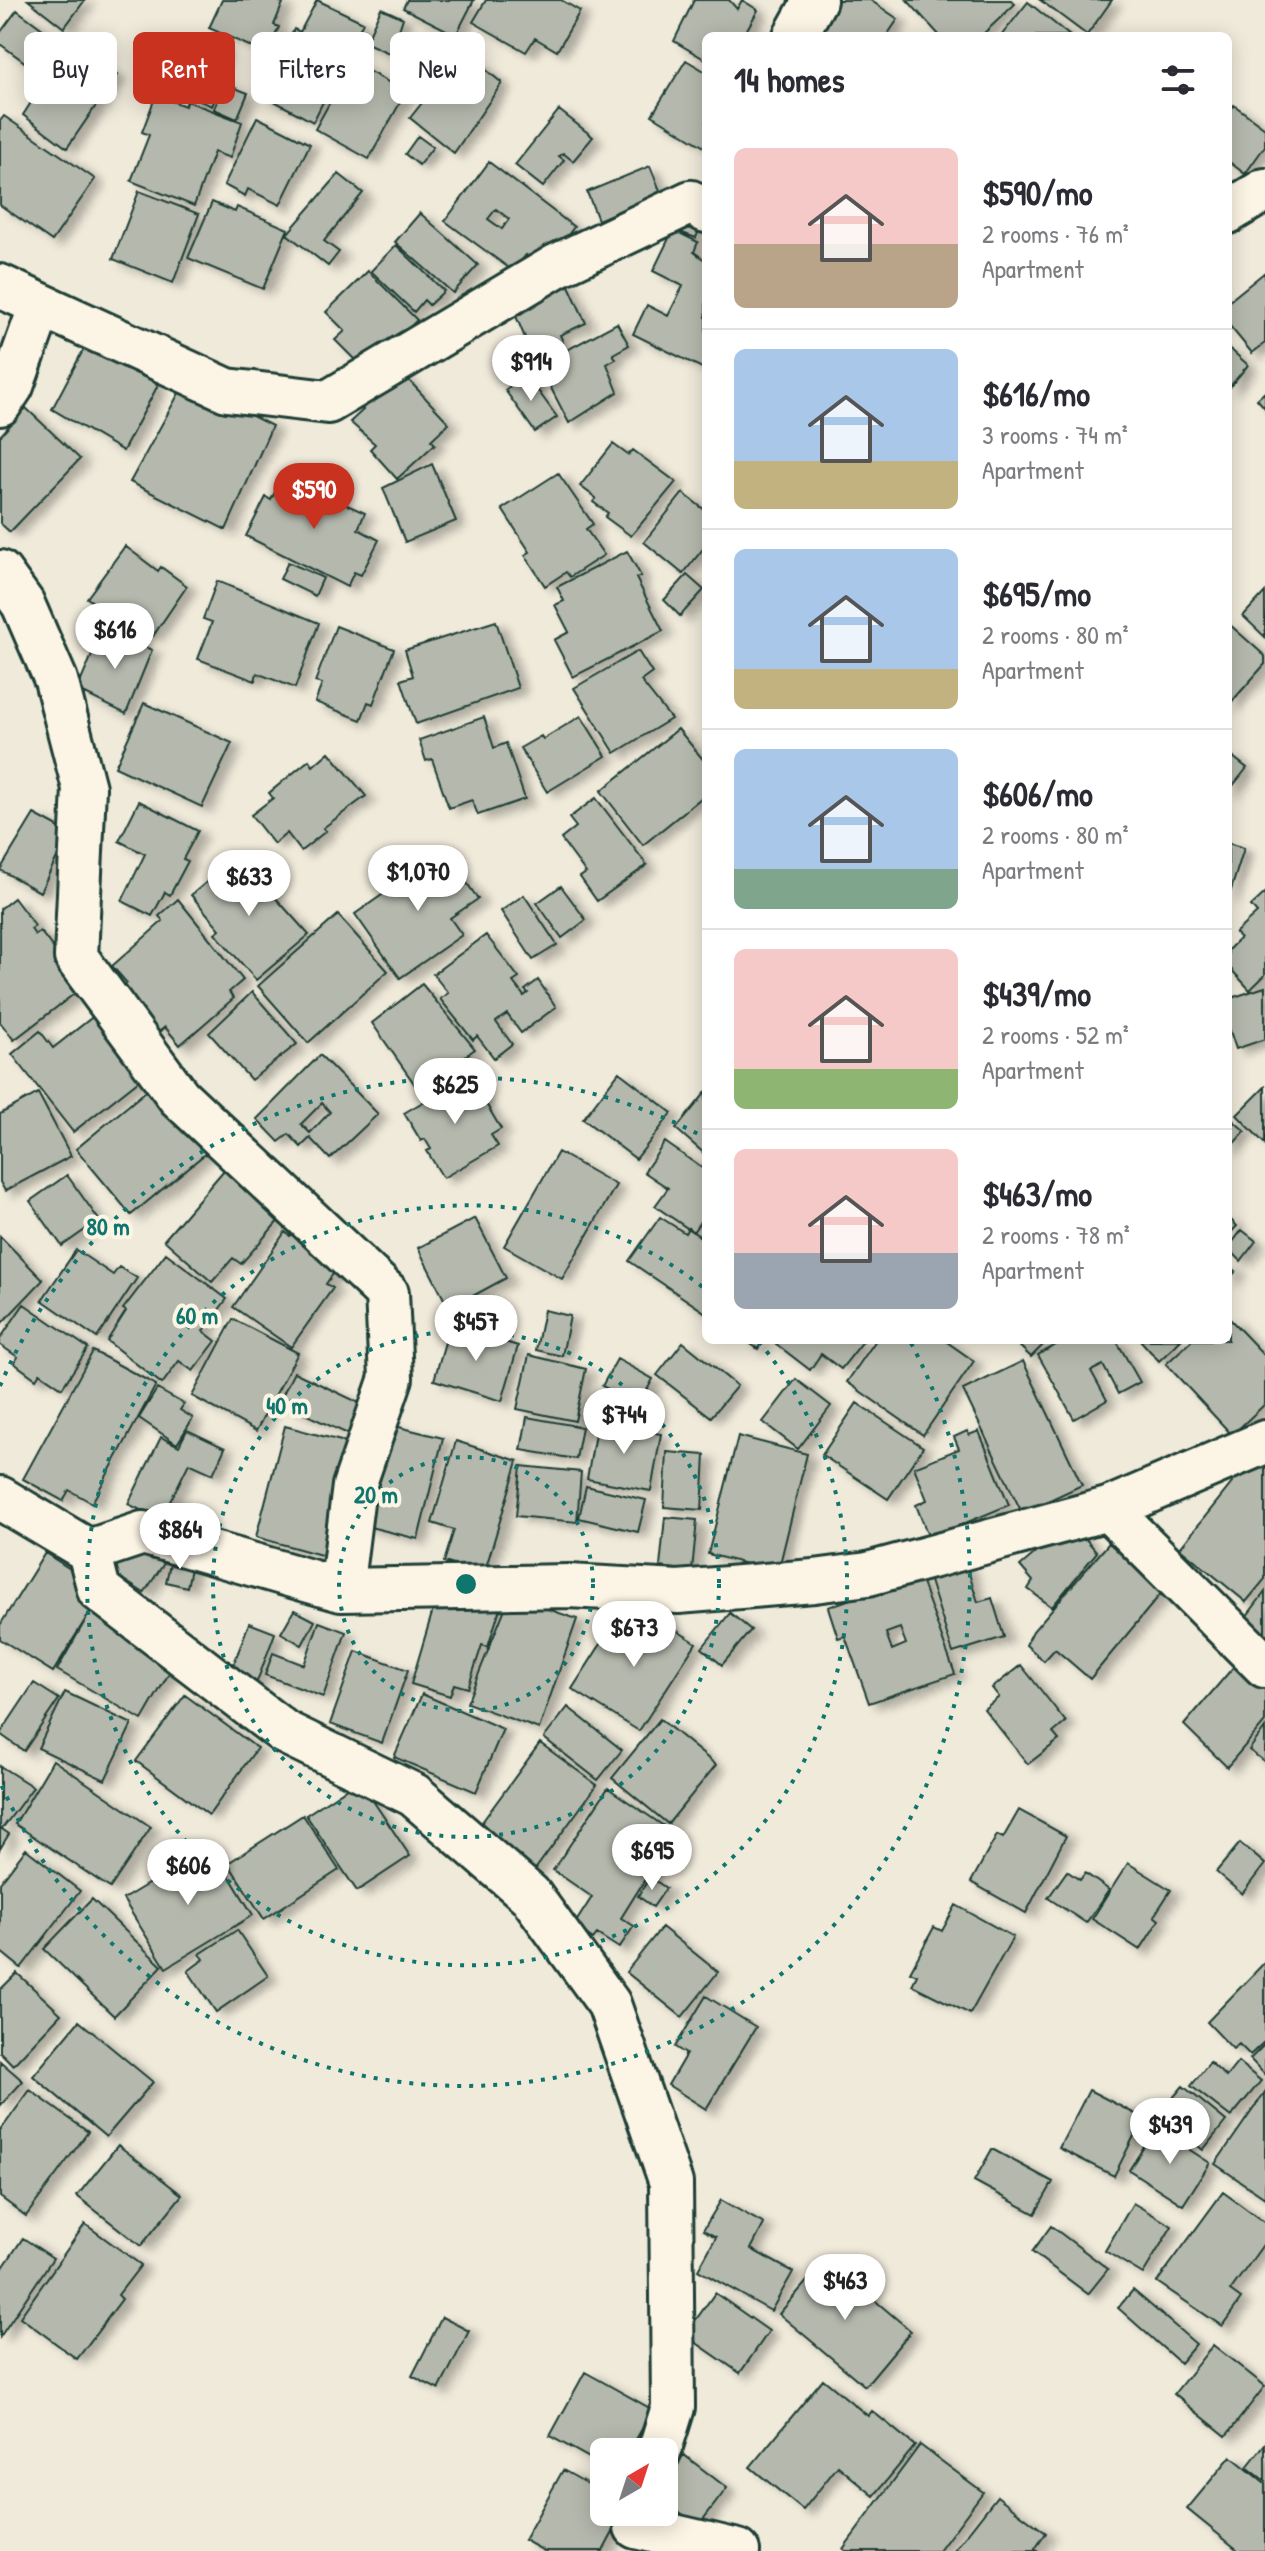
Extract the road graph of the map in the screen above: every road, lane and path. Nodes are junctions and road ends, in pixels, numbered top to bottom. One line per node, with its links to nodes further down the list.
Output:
1 (815, 0): 2 (street)
2 (797, 32)
3 (1265, 190): 5 (street)
4 (701, 199): 7 (street)
5 (1232, 210)
6 (0, 286): 7 (street)
7 (41, 305): 8 (street)
8 (0, 404)
9 (0, 572): 14 (street)
10 (1265, 1442): 12 (street)
11 (0, 1498): 13 (street)
12 (1108, 1509): 14 (street); 15 (street)
13 (89, 1551): 14 (street); 16 (street)
14 (341, 1590)
15 (1265, 1666)
16 (663, 2438)
17 (634, 2530): 18 (street)
18 (738, 2551)

